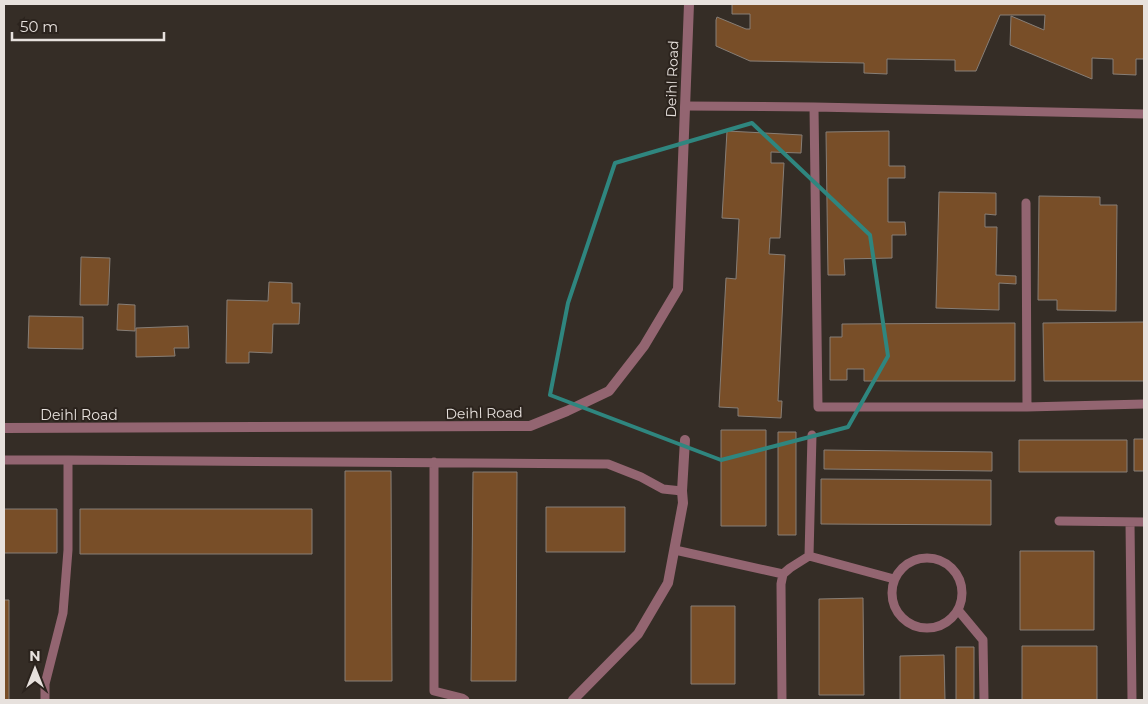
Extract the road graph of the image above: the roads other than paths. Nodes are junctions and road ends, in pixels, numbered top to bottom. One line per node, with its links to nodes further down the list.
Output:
1 (689, 4): 2 (street, Deihl Road)
2 (685, 106): 3 (lane); 8 (street, Deihl Road)
3 (814, 107): 4 (lane); 7 (lane)
4 (1144, 114)
5 (1026, 203): 7 (lane)
6 (1144, 404): 7 (lane)
7 (1027, 407)
8 (4, 428)
9 (812, 436): 19 (lane)
10 (685, 440): 14 (street)
11 (4, 460): 12 (lane)
12 (68, 460): 13 (lane); 23 (lane)
13 (434, 462): 14 (lane); 24 (lane)
14 (682, 491): 18 (street)
15 (1059, 521): 16 (lane)
16 (1130, 522): 17 (lane); 28 (lane)
17 (1144, 522)
18 (675, 550): 20 (lane); 25 (street)
19 (810, 556): 20 (lane); 21 (lane)
20 (783, 574): 26 (lane)
21 (894, 579): 22 (lane); 22 (lane)
22 (958, 610): 27 (lane)
23 (45, 700)
24 (465, 700)
25 (574, 700)
26 (782, 700)
27 (984, 700)
28 (1132, 700)

